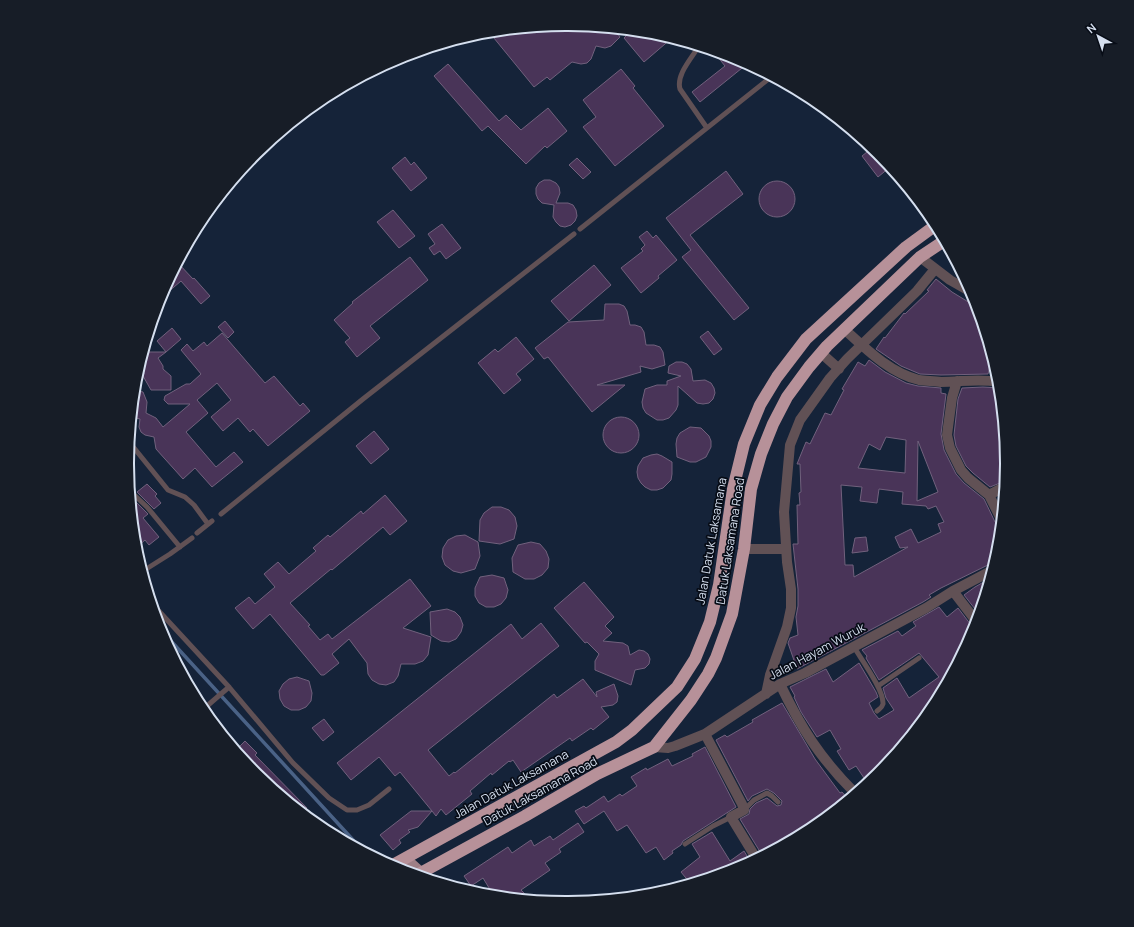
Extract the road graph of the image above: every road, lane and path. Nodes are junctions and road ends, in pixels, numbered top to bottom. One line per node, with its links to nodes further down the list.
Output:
1 (696, 51): 3 (lane)
2 (767, 80): 3 (lane)
3 (707, 128): 4 (lane)
4 (580, 229)
5 (931, 229): 11 (highway, Jalan Datuk Laksamana)
6 (574, 234): 24 (lane)
7 (940, 244): 8 (highway, Datuk Laksamana Road)
8 (920, 258): 9 (street); 12 (highway, Datuk Laksamana Road)
9 (934, 269): 10 (street); 14 (street)
10 (962, 287)
11 (859, 290): 12 (highway); 52 (highway, Jalan Datuk Laksamana)
12 (871, 304): 13 (highway, Datuk Laksamana Road)
13 (844, 329): 14 (street); 15 (highway, Datuk Laksamana Road)
14 (862, 345): 16 (street); 17 (street)
15 (821, 353): 16 (street); 28 (highway, Datuk Laksamana Road)
16 (839, 369): 29 (street)
17 (957, 381): 18 (street); 21 (street)
18 (991, 381)
19 (135, 449): 25 (lane)
20 (999, 490): 21 (street)
21 (989, 495): 23 (street)
22 (135, 496): 27 (lane)
23 (997, 511)
24 (221, 514)
25 (197, 533)
26 (192, 538): 27 (lane)
27 (180, 547): 30 (lane)
28 (744, 549): 29 (street); 44 (highway, Datuk Laksamana Road)
29 (786, 549): 40 (street)
30 (147, 568)
31 (985, 574): 32 (street, Jalan Hayam Wuruk)
32 (953, 591): 34 (street); 35 (street, Jalan Hayam Wuruk)
33 (161, 614): 39 (lane)
34 (972, 616)
35 (854, 647): 37 (street, Jalan Hayam Wuruk); 38 (lane)
36 (918, 658): 38 (lane)
37 (780, 684): 40 (street, Jalan Hayam Wuruk); 46 (street)
38 (878, 686): 42 (lane)
39 (226, 689): 41 (lane); 45 (lane)
40 (766, 694): 43 (street, Jalan Hayam Wuruk)
41 (208, 705)
42 (877, 711)
43 (705, 734): 44 (street, Jalan Hayam Wuruk); 48 (street)
44 (654, 747): 55 (highway, Datuk Laksamana Road)
45 (389, 789)
46 (851, 789)
47 (778, 802): 48 (lane)
48 (744, 810): 49 (street)
49 (731, 817): 50 (lane); 51 (street)
50 (685, 844)
51 (753, 853)
52 (405, 859): 53 (highway, Jalan Datuk Laksamana); 54 (main road)
53 (399, 862)
54 (414, 868)
55 (426, 872)

